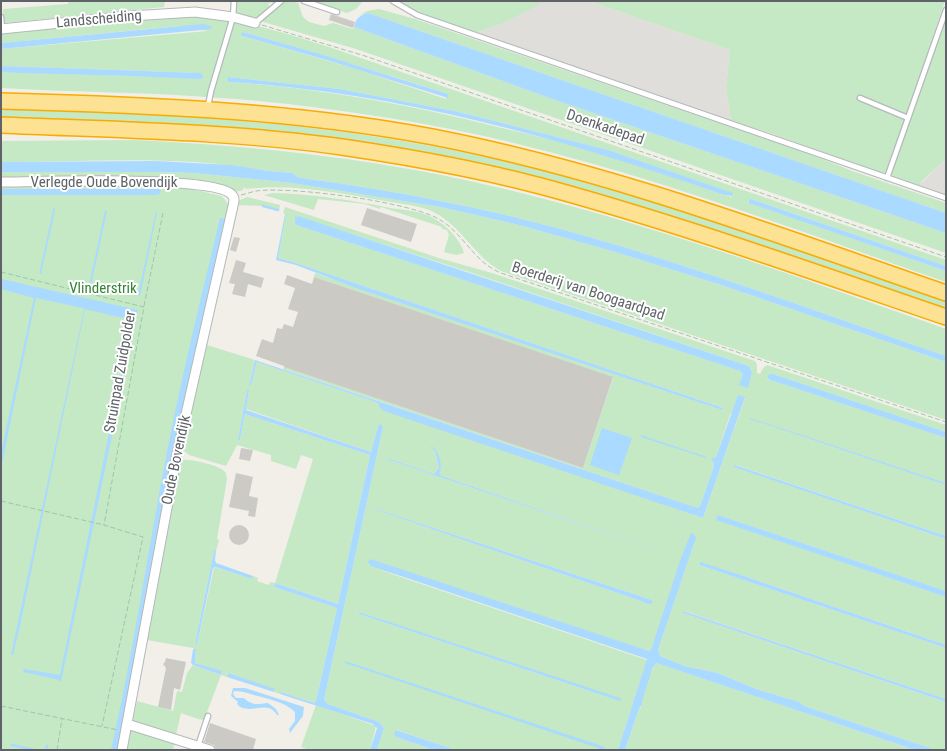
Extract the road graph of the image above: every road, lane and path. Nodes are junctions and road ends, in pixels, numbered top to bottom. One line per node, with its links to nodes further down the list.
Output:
1 (234, 1): 8 (lane)
2 (281, 1): 9 (lane)
3 (304, 1): 6 (lane)
4 (393, 1): 16 (lane)
5 (946, 10): 14 (lane)
6 (337, 12)
7 (1, 17): 10 (lane)
8 (232, 17): 9 (street, Landscheiding); 10 (street, Landscheiding); 13 (lane)
9 (255, 23): 21 (path, Doenkadepad)
10 (2, 29)
11 (860, 98): 14 (lane)
12 (1, 102): 13 (highway)
13 (208, 109): 23 (highway)
14 (908, 118): 16 (lane)
15 (1, 125): 25 (highway)
16 (887, 178): 19 (lane)
17 (1, 182): 18 (street, Verlegde Oude Bovendijk)
18 (234, 198): 26 (path, Boerderij van Boogaardpad); 32 (street, Oude Bovendijk)
19 (946, 198)
20 (163, 213): 24 (path)
21 (946, 257)
22 (1, 272): 24 (path, Struinpad Zuidpolder)
23 (946, 293)
24 (144, 307): 28 (path, Struinpad Zuidpolder)
25 (946, 318)
26 (946, 422)
27 (1, 501): 28 (path)
28 (104, 525): 33 (path)
29 (1, 706): 31 (path)
30 (208, 716): 35 (lane)
31 (62, 718): 33 (path); 36 (path)
32 (127, 724): 35 (street); 37 (street, Oude Bovendijk)
33 (102, 726): 34 (path)
34 (113, 729)
35 (198, 746): 38 (street)
36 (57, 750)
37 (122, 750)
38 (210, 750)

